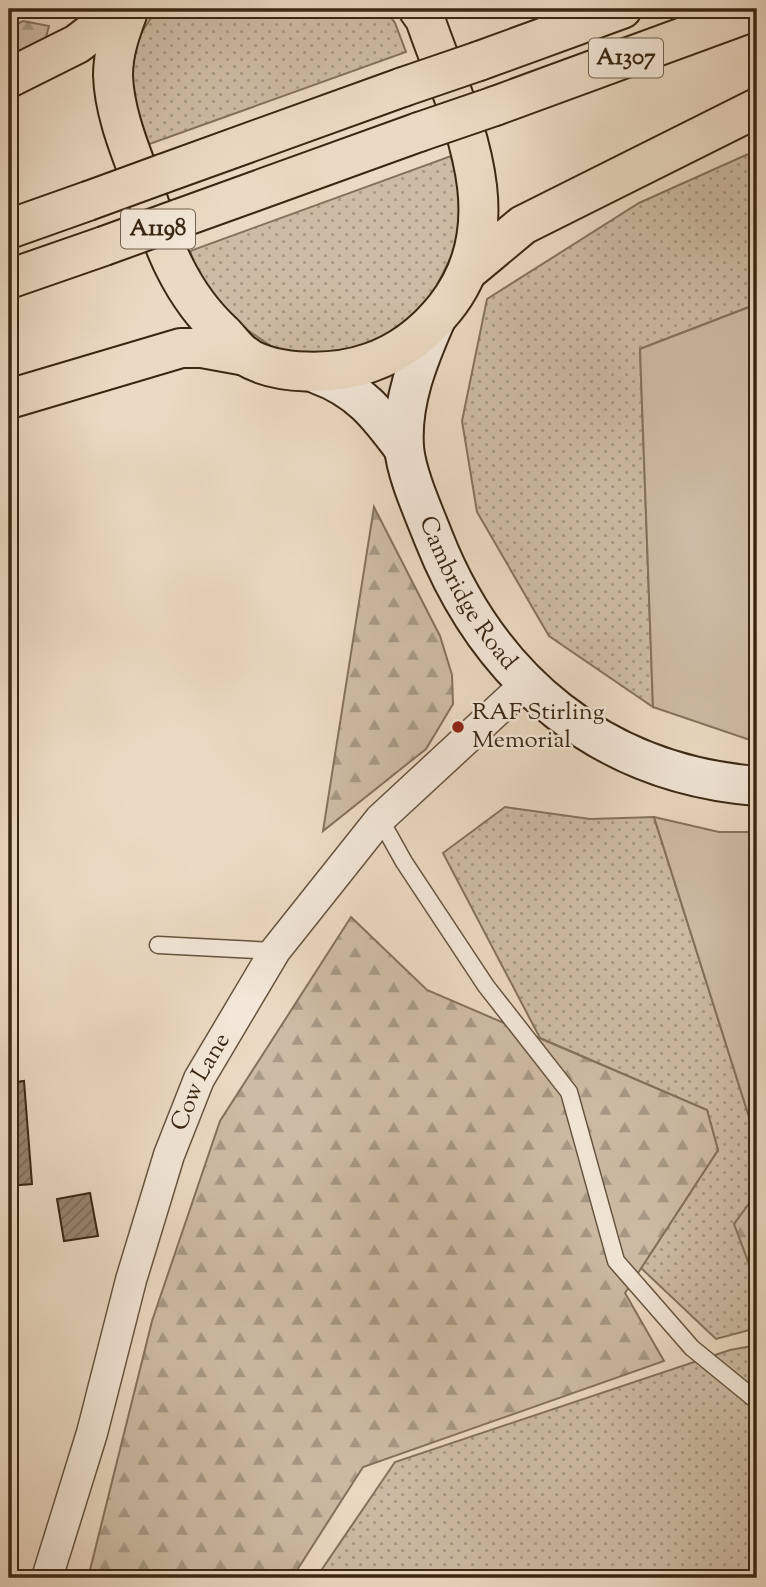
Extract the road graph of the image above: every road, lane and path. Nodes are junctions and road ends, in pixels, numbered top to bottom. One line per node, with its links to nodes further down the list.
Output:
1 (123, 9): 6 (main road)
2 (129, 9): 12 (main road, A1198)
3 (418, 9): 9 (main road, A1198)
4 (622, 9): 8 (main road, A1307, bridge)
5 (757, 10): 10 (main road, A1307, bridge)
6 (9, 78)
7 (757, 108): 9 (main road)
8 (9, 229)
9 (469, 270): 11 (main road, A1198)
10 (9, 279)
11 (436, 319): 13 (main road, A1198); 15 (main road, Cambridge Road)
12 (246, 356): 13 (main road, A1198); 14 (main road)
13 (317, 373): 15 (main road, Cambridge Road)
14 (9, 399)
15 (404, 449): 16 (main road, Cambridge Road)
16 (526, 684): 17 (main road, Cambridge Road); 18 (street, Cow Lane)
17 (757, 786)
18 (380, 819): 20 (street, Cow Lane); 21 (lane)
19 (159, 945): 20 (lane)
20 (275, 951): 22 (street, Cow Lane)
21 (757, 1401)
22 (47, 1578)

